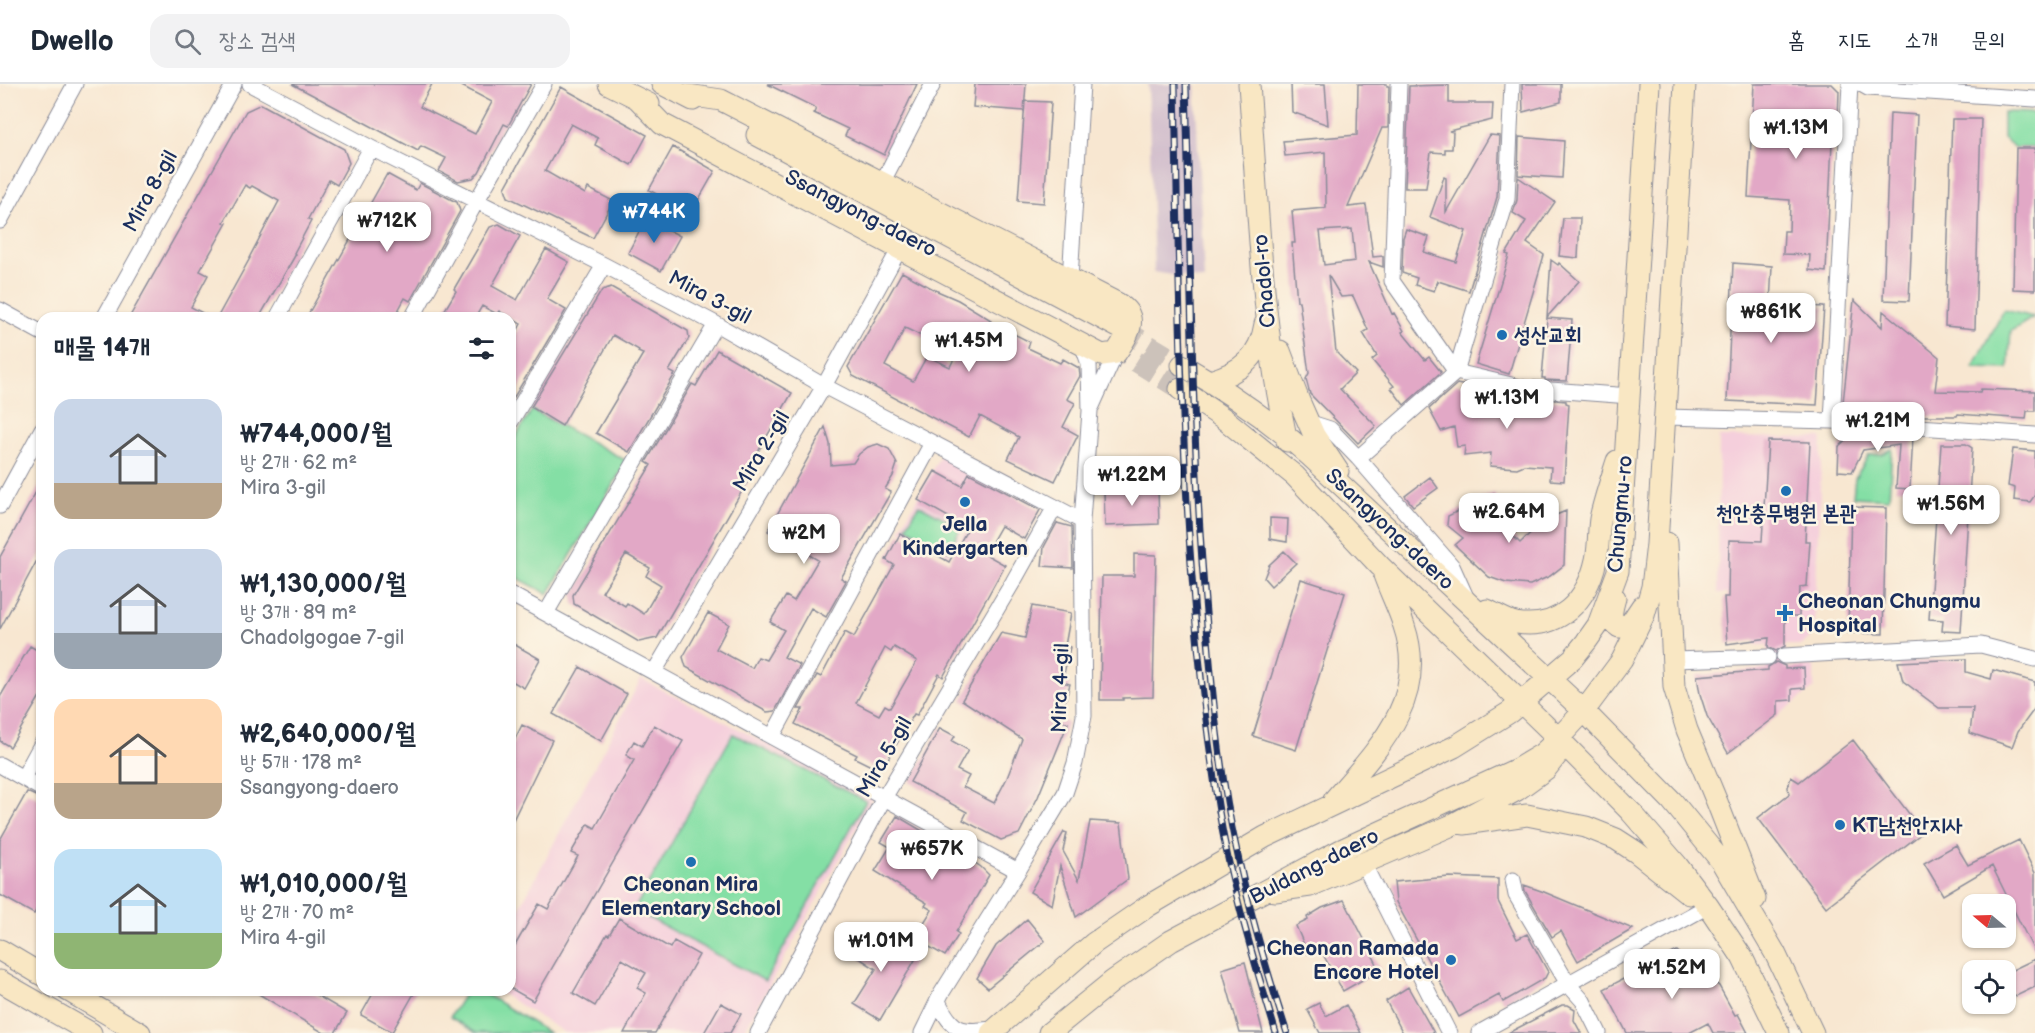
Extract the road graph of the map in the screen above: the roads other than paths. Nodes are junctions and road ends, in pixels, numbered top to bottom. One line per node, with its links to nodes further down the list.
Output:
1 (75, 84): 21 (street)
2 (234, 84): 26 (street, Mira 8-gil)
3 (250, 84): 18 (street, Mira 3-gil)
4 (544, 84): 20 (street)
5 (609, 84): 16 (main road, Ssangyong-daero)
6 (933, 84): 19 (street)
7 (1082, 84): 24 (street)
8 (1249, 84): 29 (main road, Chadol-ro)
9 (1399, 84): 35 (street)
10 (1512, 84): 35 (street)
11 (1649, 84): 39 (main road, Chungmu-ro)
12 (1685, 84): 42 (main road, Chungmu-ro)
13 (1850, 84): 44 (street)
14 (1861, 84): 17 (street)
15 (671, 89): 19 (main road); 32 (main road, Ssangyong-daero)
16 (637, 98): 22 (main road); 32 (main road, Ssangyong-daero)
17 (2035, 99)
18 (371, 148): 20 (street, Mira 3-gil); 27 (street)
19 (882, 183): 24 (main road)
20 (476, 202): 23 (street, Mira 3-gil); 28 (street)
21 (0, 221)
22 (900, 248): 33 (main road); 37 (street, Mira 2-gil)
23 (604, 265): 30 (street, Mira 3-gil); 41 (street)
24 (1070, 279): 32 (main road)
25 (0, 310): 31 (street)
26 (107, 312)
27 (280, 312)
28 (415, 312)
29 (1266, 314): 36 (main road); 45 (main road); 46 (main road, Chadol-ro)
30 (716, 324): 37 (street, Mira 3-gil); 62 (street)
31 (36, 330)
32 (1116, 342): 33 (main road); 40 (street)
33 (1082, 344): 40 (street)
34 (1182, 364): 36 (main road, Ssangyong-daero)
35 (1456, 372): 39 (street); 51 (street)
36 (1210, 381): 46 (main road, Ssangyong-daero)
37 (824, 386): 49 (street, Mira 3-gil); 67 (street, Mira 2-gil)
38 (1180, 389): 52 (main road, Ssangyong-daero)
39 (1630, 396): 43 (main road, Chungmu-ro)
40 (1090, 411): 56 (street, Mira 4-gil)
41 (516, 413)
42 (1665, 417): 44 (street); 50 (main road, Chungmu-ro)
43 (1629, 420): 58 (main road, Chungmu-ro); 61 (main road)
44 (1832, 421): 47 (street)
45 (1308, 422): 51 (street); 53 (main road)
46 (1285, 434): 52 (main road, Chadol-ro); 53 (main road, Ssangyong-daero)
47 (2035, 435)
48 (36, 440): 54 (street)
49 (932, 443): 55 (street, Mira 3-gil); 71 (street)
50 (1663, 456): 59 (main road, Chungmu-ro); 66 (main road)
51 (1358, 458): 61 (street)
52 (1295, 476): 57 (main road, Ssangyong-daero)
53 (1357, 499): 61 (main road, Ssangyong-daero)
54 (0, 506)
55 (1055, 507): 56 (street, Mira 3-gil); 77 (street, Mira 5-gil)
56 (1082, 521): 81 (street, Mira 4-gil)
57 (1380, 566): 69 (main road, Ssangyong-daero); 78 (main road)
58 (1618, 571): 59 (main road); 68 (main road, Chungmu-ro)
59 (1652, 587): 70 (main road, Chungmu-ro)
60 (516, 597): 62 (street)
61 (1468, 601): 68 (main road, Ssangyong-daero)
62 (546, 614): 67 (street)
63 (1784, 656): 65 (street)
64 (1768, 657): 66 (street)
65 (2035, 659)
66 (1673, 660): 86 (main road)
67 (654, 672): 71 (street)
68 (1550, 678): 69 (main road, Chungmu-ro); 70 (main road, Ssangyong-daero)
69 (1520, 702): 72 (main road); 78 (main road)
70 (1584, 711): 72 (main road, Buldang-daero); 86 (main road)
71 (772, 737): 77 (street)
72 (1557, 738): 79 (main road); 83 (main road, Buldang-daero); 84 (main road)
73 (36, 753): 75 (street)
74 (0, 765): 75 (street)
75 (22, 778): 76 (street)
76 (36, 786)
77 (884, 798): 81 (street); 95 (street, Mira 5-gil)
78 (1329, 806): 92 (main road)
79 (1450, 826): 80 (main road); 84 (main road)
80 (1363, 863): 83 (main road); 98 (street)
81 (1018, 871): 91 (street, Mira 4-gil)
82 (1513, 880): 89 (street)
83 (1260, 893): 97 (main road, Buldang-daero)
84 (1708, 906): 89 (street); 101 (main road)
85 (0, 950): 87 (main road)
86 (1775, 952): 102 (main road)
87 (36, 971)
88 (0, 981): 93 (main road)
89 (1568, 984): 99 (street); 100 (street)
90 (77, 996): 94 (main road)
91 (938, 1001): 92 (street); 96 (street, Mira 4-gil)
92 (993, 1031)
93 (91, 1033)
94 (140, 1033)
95 (758, 1033)
96 (922, 1033)
97 (1049, 1033)
98 (1449, 1033)
99 (1479, 1033)
100 (1599, 1033)
101 (1779, 1033)
102 (1813, 1033)

